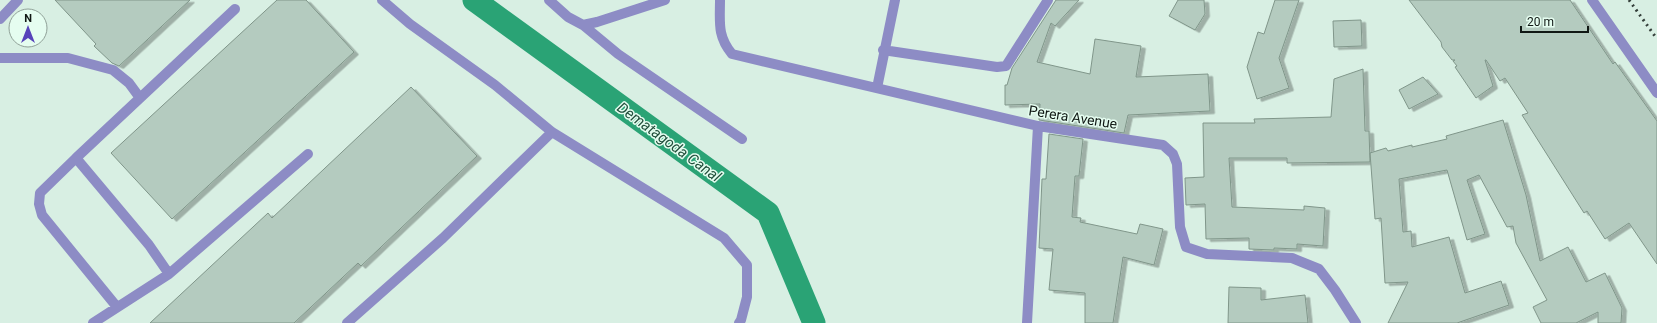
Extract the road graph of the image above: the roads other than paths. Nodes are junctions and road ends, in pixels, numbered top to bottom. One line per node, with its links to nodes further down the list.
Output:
1 (18, 0): 10 (street)
2 (382, 0): 18 (street)
3 (549, 0): 11 (street)
4 (665, 0): 11 (street)
5 (720, 0): 14 (street, Perera Avenue)
6 (895, 0): 12 (street)
7 (1048, 0): 12 (street)
8 (1592, 0): 15 (street)
9 (235, 9): 16 (street)
10 (0, 19)
11 (583, 25): 19 (street)
12 (884, 50): 14 (street)
13 (0, 58): 16 (street)
14 (877, 88): 17 (street, Perera Avenue)
15 (1657, 93)
16 (140, 98): 21 (street)
17 (1038, 126): 27 (street); 28 (street, Perera Avenue)
18 (552, 132): 25 (street); 26 (street)
19 (742, 139)
20 (308, 154): 22 (street)
21 (76, 158): 22 (street); 23 (street)
22 (169, 274): 23 (street)
23 (117, 307): 24 (street)
24 (93, 323)
25 (346, 323)
26 (739, 323)
27 (1027, 323)
28 (1356, 323)

